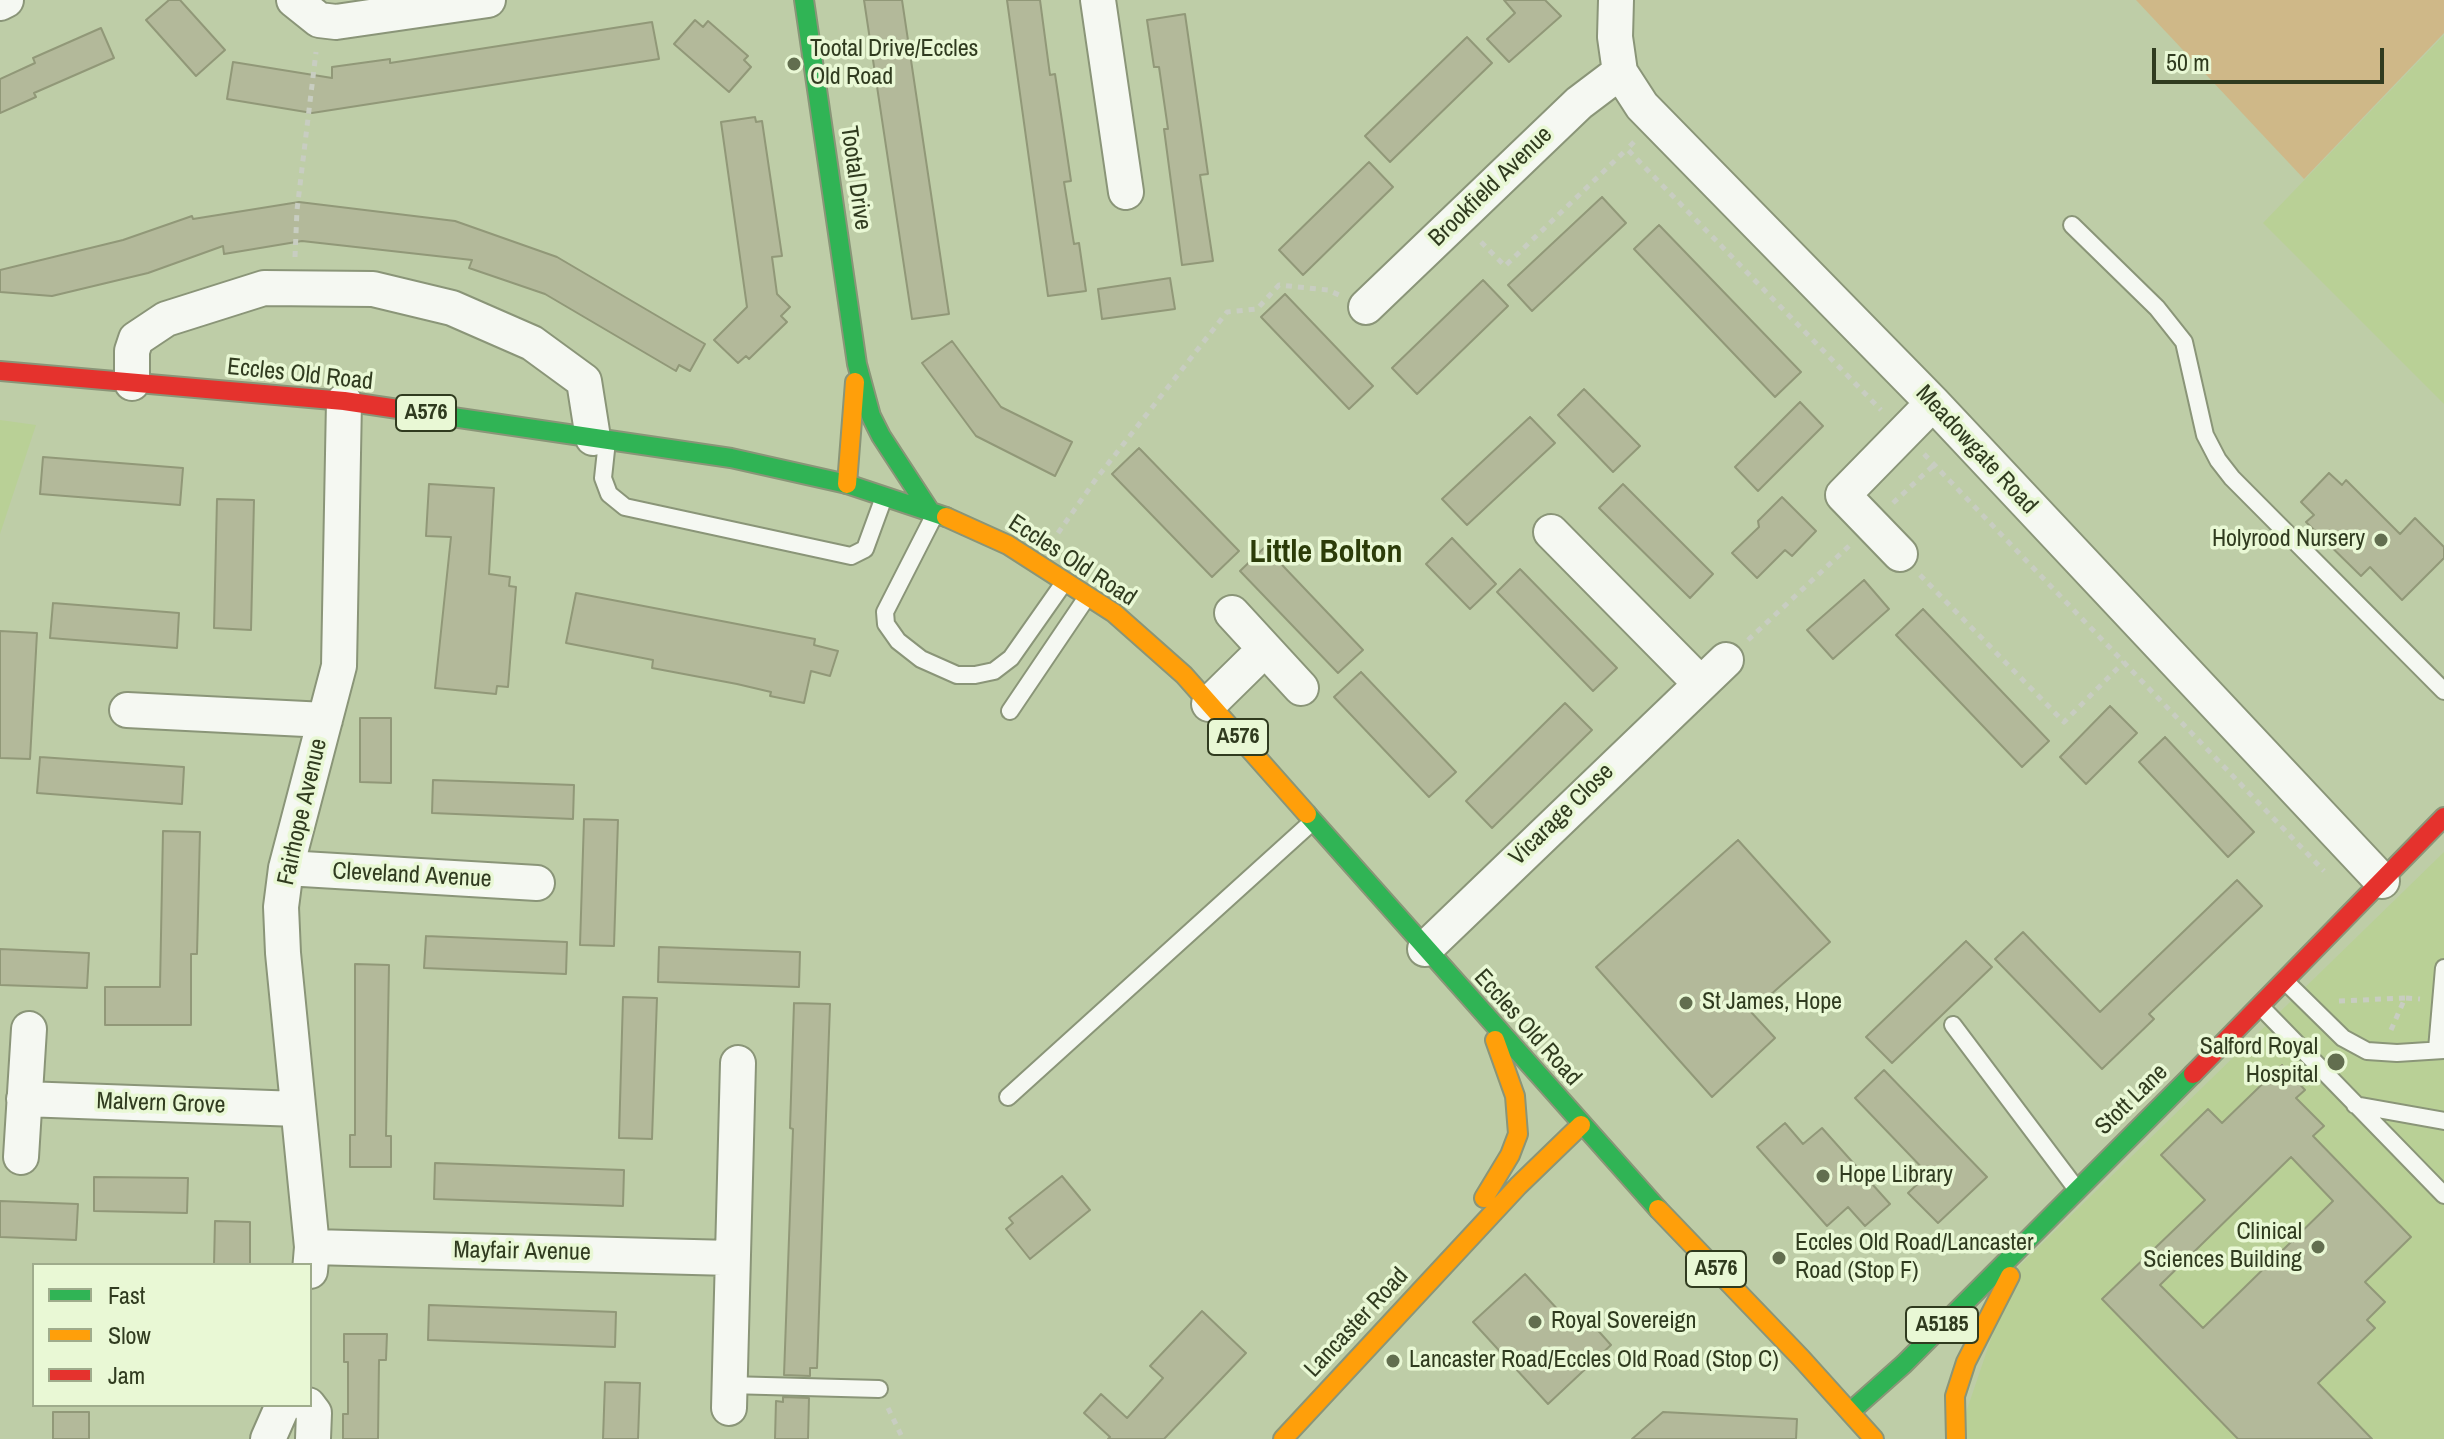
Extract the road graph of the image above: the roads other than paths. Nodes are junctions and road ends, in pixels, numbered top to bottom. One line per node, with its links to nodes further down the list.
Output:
1 (6, 0): 6 (street)
2 (488, 0): 7 (street)
3 (804, 0): 12 (main road, Tootal Drive)
4 (1098, 0): 9 (street)
5 (1616, 0): 8 (street, Meadowgate Road)
6 (0, 3)
7 (306, 10)
8 (1620, 72): 11 (street, Brookfield Avenue); 16 (street, Meadowgate Road)
9 (1126, 192)
10 (2072, 225): 30 (lane)
11 (1366, 307)
12 (857, 364): 18 (main road, Tootal Drive); 20 (main road, Tootal Drive)
13 (0, 371): 14 (main road, Eccles Old Road / A576)
14 (132, 383): 15 (main road, Eccles Old Road / A576); 17 (street)
15 (344, 401): 17 (main road, Eccles Old Road / A576); 34 (street, Fairhope Avenue)
16 (1933, 403): 22 (street); 38 (street, Meadowgate Road)
17 (600, 439): 18 (main road, Eccles Old Road / A576); 19 (lane)
18 (847, 484): 19 (main road, Eccles Old Road / A576)
19 (884, 496): 20 (main road, Eccles Old Road / A576)
20 (933, 512): 23 (main road, Eccles Old Road / A576); 23 (lane)
21 (1551, 532): 28 (street)
22 (1900, 554)
23 (1065, 581): 24 (main road, Eccles Old Road / A576)
24 (1088, 595): 31 (main road, Eccles Old Road / A576); 33 (lane)
25 (1232, 613): 26 (street)
26 (1265, 649): 29 (street); 31 (street)
27 (1726, 660): 28 (street, Vicarage Close)
28 (1700, 683): 40 (street, Vicarage Close)
29 (1301, 688)
30 (2444, 691)
31 (1209, 704): 36 (main road, Eccles Old Road / A576)
32 (127, 710): 34 (street)
33 (1010, 711)
34 (325, 720): 37 (street, Fairhope Avenue)
35 (2444, 817): 38 (main road, Stott Lane / A5185)
36 (1312, 821): 40 (main road, Eccles Old Road / A576); 49 (lane)
37 (286, 868): 39 (street, Cleveland Avenue); 52 (street, Fairhope Avenue)
38 (2382, 881): 42 (main road, Stott Lane / A5185)
39 (537, 883)
40 (1425, 949): 44 (main road, Eccles Old Road / A576)
41 (2444, 968): 47 (lane)
42 (2286, 981): 43 (main road, Stott Lane / A5185); 47 (lane)
43 (2261, 1007): 51 (lane); 56 (main road, Stott Lane / A5185)
44 (1489, 1023): 54 (main road, Eccles Old Road / A576); 59 (main road, Lancaster Road)
45 (1953, 1025): 56 (lane)
46 (29, 1029): 50 (street)
47 (2440, 1050)
48 (738, 1063): 60 (street)
49 (1008, 1097)
50 (24, 1099): 52 (street, Malvern Grove); 55 (street)
51 (2355, 1105): 53 (lane); 57 (lane)
52 (298, 1109): 61 (street, Fairhope Avenue)
53 (2444, 1121)
54 (1581, 1125): 59 (main road, Lancaster Road); 66 (main road, Eccles Old Road / A576)
55 (21, 1157)
56 (2076, 1189): 58 (main road, Stott Lane / A5185)
57 (2444, 1195)
58 (2032, 1235): 66 (main road, Stott Lane / A5185); 71 (main road)
59 (1467, 1240): 69 (main road, Lancaster Road)
60 (731, 1258): 61 (street, Mayfair Avenue); 63 (street)
61 (311, 1259)
62 (879, 1389): 63 (lane)
63 (728, 1396)
64 (282, 1407): 67 (street)
65 (310, 1407): 68 (street)
66 (1850, 1412): 70 (main road, Eccles Old Road / A576)
67 (268, 1439)
68 (313, 1439)
69 (1283, 1439)
70 (1874, 1439)
71 (1956, 1439)

